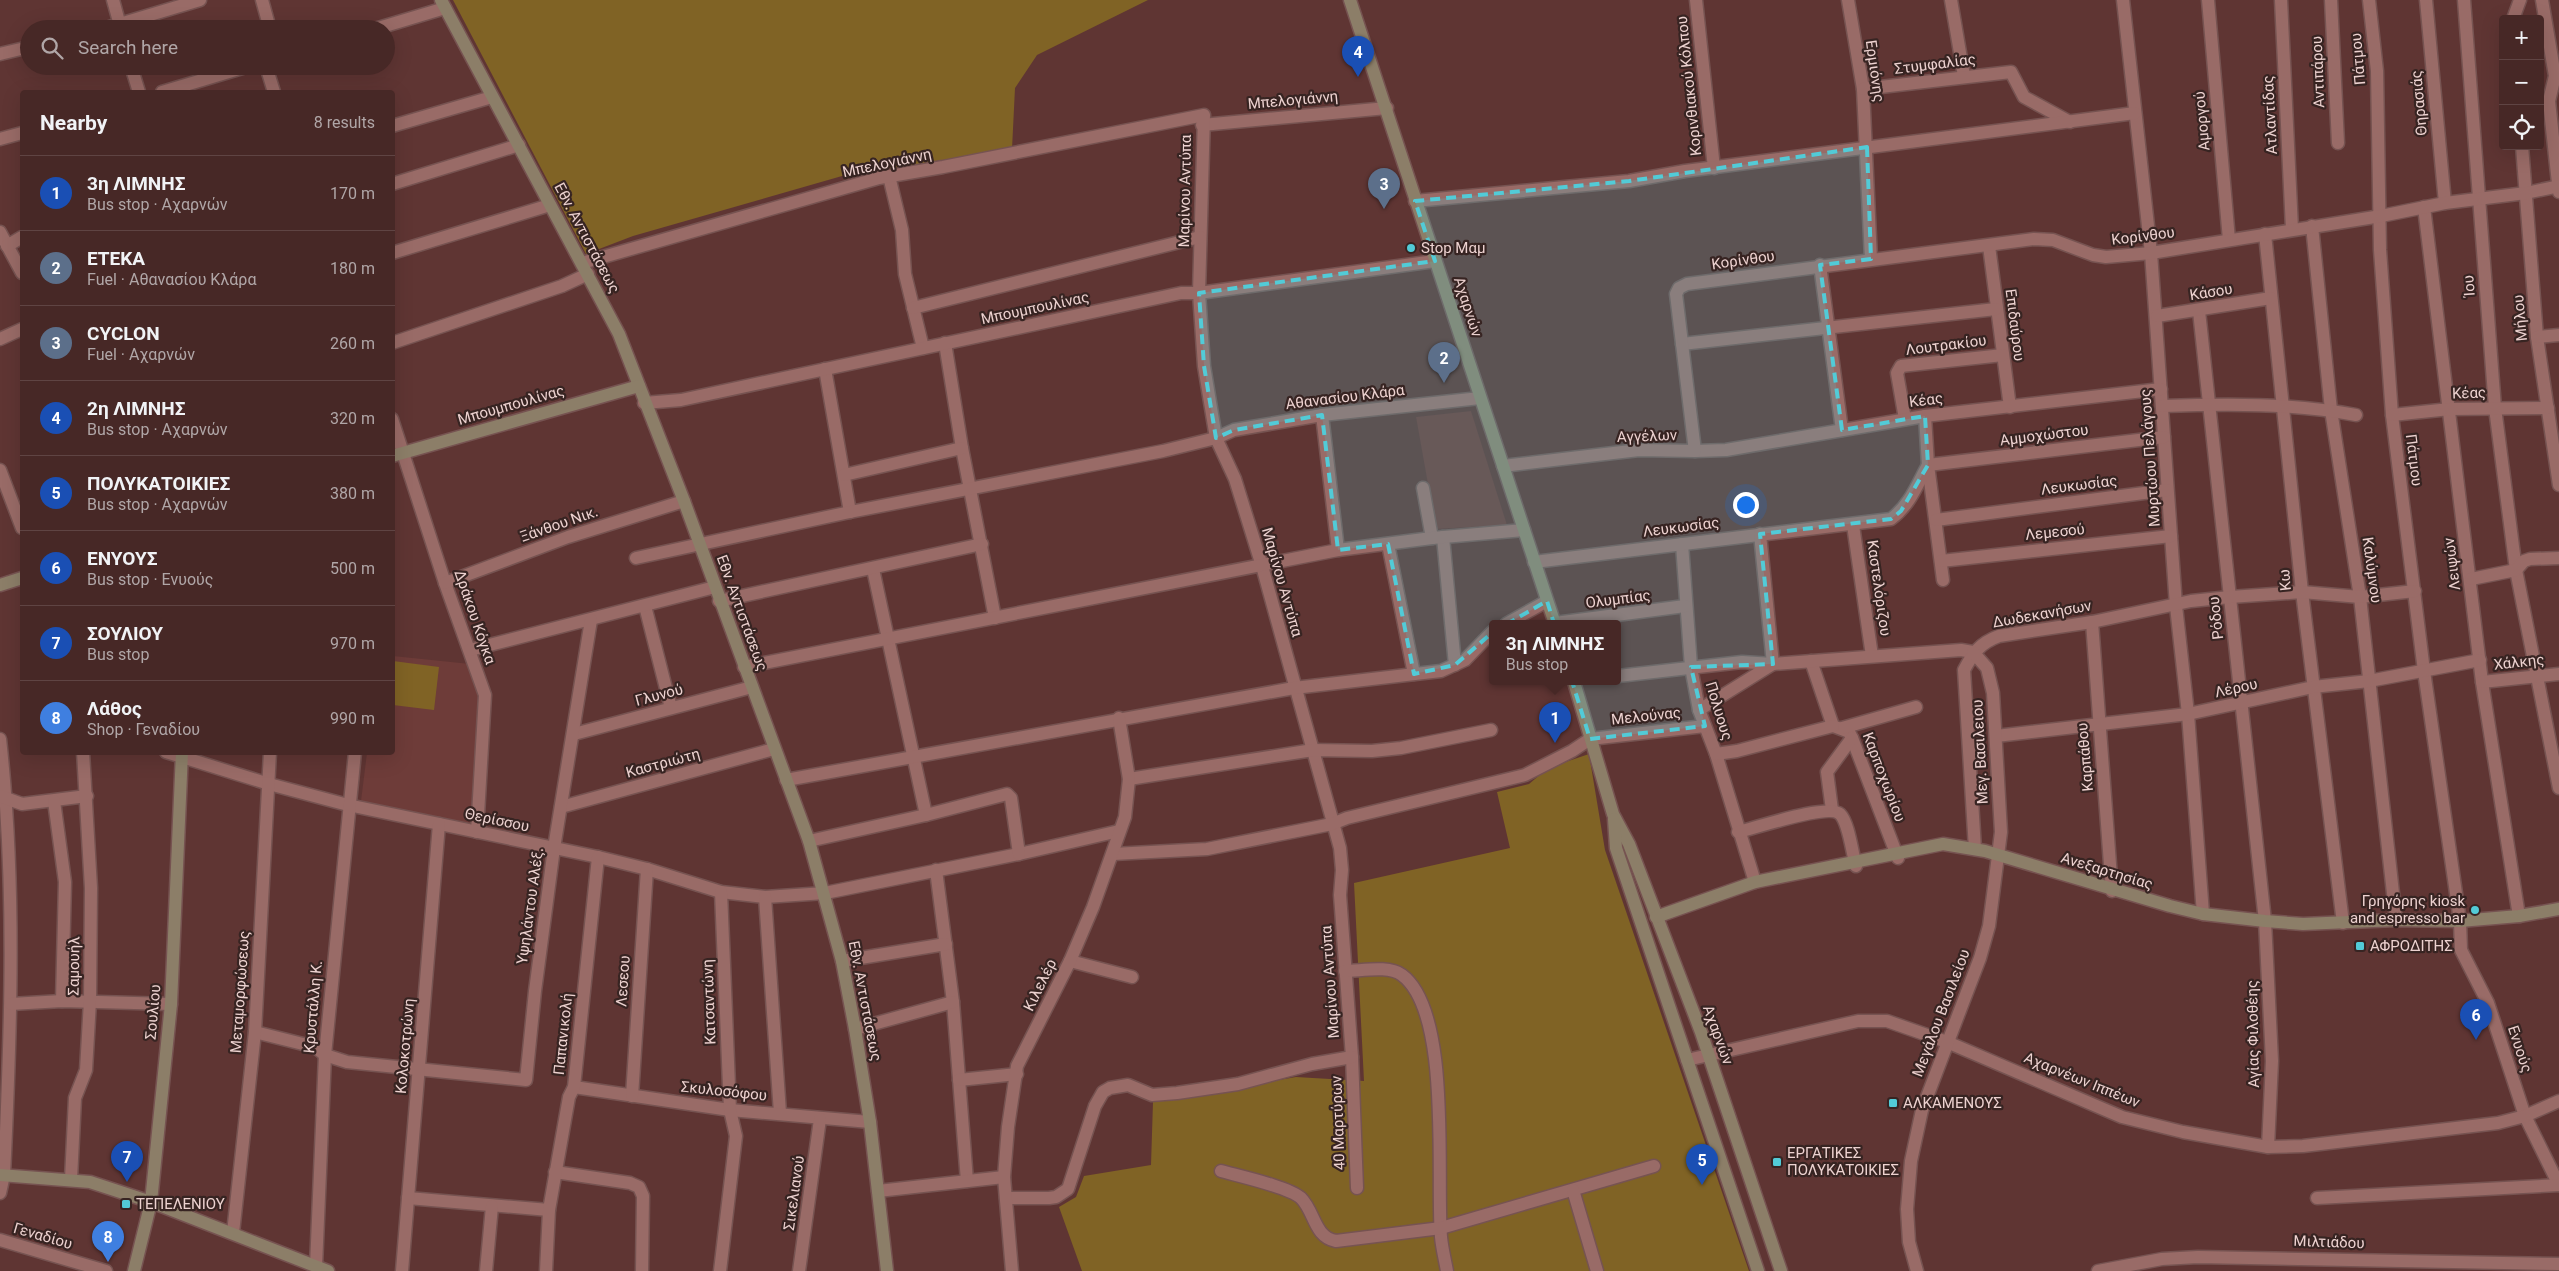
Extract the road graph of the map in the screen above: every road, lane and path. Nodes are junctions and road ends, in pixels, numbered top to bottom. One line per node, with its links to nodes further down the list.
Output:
1 (113, 0): 19 (street)
2 (200, 0): 20 (street)
3 (262, 0): 21 (street)
4 (1350, 0): 35 (street, Αχαρνών)
5 (1696, 0): 46 (street, Κορινθιακού Κόλπου)
6 (1848, 0): 30 (street, Ερμιόνης)
7 (1951, 0): 28 (street)
8 (2123, 0): 36 (street, Μυρτώου Πελάγους)
9 (2208, 0): 64 (street, Αμοργού)
10 (2281, 0): 59 (street, Ατλαντίδας)
11 (2332, 0): 42 (street, Αντιπάρου)
12 (2369, 0): 57 (street, Πάτμου)
13 (2426, 0): 54 (street, Θηρασιάς)
14 (2464, 0): 52 (street, Ίου)
15 (2520, 0): 18 (street)
16 (2542, 0): 29 (street)
17 (443, 4): 22 (street); 34 (street, Εθν. Αντιστάσεως)
18 (2514, 15)
19 (118, 20)
20 (141, 20)
21 (268, 20)
22 (395, 22)
23 (20, 49): 24 (street)
24 (0, 54)
25 (134, 75): 31 (street)
26 (219, 75): 32 (street)
27 (269, 75): 33 (street)
28 (1964, 76): 30 (street, Στυμφαλίας); 38 (street, Στυμφαλίας)
29 (2557, 76): 49 (street)
30 (1863, 89): 44 (street, Ερμιόνης)
31 (138, 90)
32 (169, 90)
33 (273, 90)
34 (492, 97): 39 (street); 43 (street, Εθν. Αντιστάσεως)
35 (1387, 108): 37 (street, Μπελογιάννη); 53 (street, Αχαρνών)
36 (2135, 113): 38 (street); 68 (street, Μυρτώου Πελάγους)
37 (1203, 120): 47 (street, Μπελογιάννη); 62 (street, Μαρίνου Αντύπα)
38 (2070, 122): 44 (street)
39 (395, 125)
40 (20, 134): 41 (street)
41 (0, 140)
42 (2338, 144)
43 (519, 145): 48 (street); 55 (street, Εθν. Αντιστάσεως)
44 (1867, 147): 46 (street); 70 (street, Ερμιόνης)
45 (2522, 150): 51 (street, Μήλου)
46 (1714, 168): 53 (street)
47 (889, 176): 72 (street, Μπελογιάννη); 77 (street)
48 (395, 183)
49 (2559, 186): 50 (street); 51 (street, Κορίνθου)
50 (2559, 192)
51 (2526, 193): 52 (street, Κορίνθου); 84 (street, Μήλου)
52 (2478, 199): 54 (street, Κορίνθου); 100 (street, Ίου)
53 (1415, 201): 69 (street, Αχαρνών)
54 (2445, 203): 56 (street, Κορίνθου)
55 (550, 205): 67 (street); 72 (street, Εθν. Αντιστάσεως)
56 (2424, 207): 57 (street, Κορίνθου); 102 (street, Λειψών)
57 (2381, 216): 58 (street, Κορίνθου); 106 (street, Πάτμου)
58 (2312, 226): 59 (street, Κορίνθου); 103 (street, Καλύμνου)
59 (2292, 229): 61 (street, Κορίνθου)
60 (0, 232): 65 (street)
61 (2265, 234): 64 (street, Κορίνθου); 76 (street, Κω)
62 (1200, 238): 74 (street, Μαρίνου Αντύπα); 77 (street)
63 (20, 239): 65 (street)
64 (2228, 240): 68 (street, Κορίνθου)
65 (7, 246): 73 (street)
66 (1989, 246): 68 (street, Κορίνθου); 70 (street, Κορίνθου); 78 (street, Επιδαύρου)
67 (395, 252)
68 (2151, 253): 80 (street, Μυρτώου Πελάγους)
69 (1435, 260): 74 (street, Μπουμπουλίνας); 94 (street, Αχαρνών)
70 (1871, 260): 71 (street, Κορίνθου)
71 (1820, 265): 75 (street, Κορίνθου); 81 (street)
72 (585, 268): 86 (street, Μπελογιάννη); 92 (street, Εθν. Αντιστάσεως)
73 (20, 269)
74 (1199, 293): 87 (street, Μπουμπουλίνας); 112 (street, Μαρίνου Αντύπα)
75 (1676, 294): 88 (street, Αγγέλων)
76 (2271, 298): 79 (street, Κάσου); 99 (street, Κω)
77 (913, 308): 89 (street)
78 (1996, 309): 81 (street); 90 (street, Επιδαύρου)
79 (2199, 311): 80 (street, Κάσου); 96 (street, Ρόδου)
80 (2157, 316): 93 (street, Μυρτώου Πελάγους)
81 (1830, 328): 88 (street); 109 (street)
82 (20, 330): 85 (street)
83 (2559, 335): 84 (street)
84 (2538, 337): 101 (street, Μήλου)
85 (0, 339)
86 (395, 342)
87 (945, 343): 89 (street, Μπουμπουλίνας); 113 (street)
88 (1682, 344): 114 (street, Αγγέλων)
89 (923, 348): 91 (street, Μπουμπουλίνας)
90 (2002, 355): 98 (street, Επιδαύρου); 108 (street, Λουτρακίου)
91 (825, 369): 95 (street, Μπουμπουλίνας); 119 (street)
92 (639, 386): 95 (street, Εθν. Αντιστάσεως); 115 (street, Μπουμπουλίνας)
93 (2161, 389): 97 (street, Μυρτώου Πελάγους); 98 (street, Κέας)
94 (1480, 398): 104 (street, Αθανασίου Κλάρα); 117 (street, Αχαρνών)
95 (644, 403): 125 (street, Εθν. Αντιστάσεως)
96 (2210, 404): 97 (street); 99 (street); 154 (street, Ρόδου)
97 (2162, 406): 111 (street, Μυρτώου Πελάγους)
98 (2010, 407): 107 (street, Κέας)
99 (2283, 408): 103 (street); 153 (street, Κω)
100 (2495, 408): 101 (street, Κέας); 102 (street, Κέας); 145 (street, Ίου)
101 (2548, 408): 120 (street, Μήλου)
102 (2450, 409): 106 (street, Κέας); 146 (street, Λειψών)
103 (2331, 410): 105 (street); 155 (street, Καλύμνου)
104 (1322, 415): 112 (street, Αθανασίου Κλάρα); 138 (street)
105 (2356, 415)
106 (2392, 415): 152 (street, Πάτμου)
107 (1925, 416): 108 (street, Κέας); 116 (street)
108 (1905, 419): 109 (street, Κέας)
109 (1842, 430): 114 (street, Κέας)
110 (395, 436): 115 (street, Δράκου Κόγκα)
111 (2164, 437): 116 (street, Αμμοχώστου); 123 (street, Μυρτώου Πελάγους)
112 (1216, 438): 121 (street, Αθανασίου Κλάρα); 143 (street, Μαρίνου Αντύπα)
113 (962, 448): 119 (street); 121 (street)
114 (1695, 451): 117 (street, Αγγέλων)
115 (398, 454): 149 (street, Δράκου Κόγκα)
116 (1928, 465): 127 (street); 129 (street, Λευκωσίας)
117 (1503, 466): 130 (street, Αχαρνών)
118 (0, 470): 124 (street)
119 (844, 475): 126 (street)
120 (2559, 485)
121 (971, 488): 126 (street, Αθανασίου Κλάρα); 135 (street)
122 (1423, 488): 133 (street)
123 (2168, 490): 127 (street, Λευκωσίας); 132 (street, Μυρτώου Πελάγους)
124 (6, 501): 128 (street)
125 (684, 501): 134 (street, Εθν. Αντιστάσεως); 149 (street, Ξάνθου Νικ.)
126 (850, 512): 134 (street, Αθανασίου Κλάρα)
127 (1936, 520): 141 (street)
128 (20, 525)
129 (1853, 525): 131 (street, Λευκωσίας); 171 (street, Καστελόριζου)
130 (1524, 530): 133 (street); 142 (street, Αχαρνών)
131 (1760, 534): 137 (street, Λευκωσίας); 174 (street)
132 (2171, 536): 141 (street, Λεμεσού); 160 (street, Μυρτώου Πελάγους)
133 (1438, 538): 136 (street); 175 (street)
134 (699, 544): 139 (street, Αθανασίου Κλάρα); 151 (street, Εθν. Αντιστάσεως)
135 (982, 544): 144 (street); 161 (street)
136 (1388, 544): 138 (street); 179 (street)
137 (1682, 544): 142 (street, Λευκωσίας); 159 (street, Πολυους)
138 (1338, 550): 143 (street)
139 (636, 558)
140 (2559, 558): 145 (street)
141 (1941, 561): 148 (street)
142 (1534, 562): 157 (street, Αχαρνών)
143 (1262, 566): 161 (street); 187 (street, Μαρίνου Αντύπα)
144 (873, 569): 156 (street); 168 (street)
145 (2516, 570): 146 (street); 182 (street, Ίου)
146 (2471, 578): 173 (street, Λειψών)
147 (20, 579): 150 (street)
148 (1943, 580)
149 (445, 583): 169 (street, Δράκου Κόγκα)
150 (0, 585)
151 (715, 587): 156 (street, Εθν. Αντιστάσεως); 158 (street)
152 (2415, 591): 155 (street, Δωδεκανήσων); 178 (street, Πάτμου)
153 (2302, 592): 154 (street, Δωδεκανήσων); 155 (street, Δωδεκανήσων); 188 (street, Κω)
154 (2230, 597): 160 (street, Δωδεκανήσων); 189 (street, Ρόδου)
155 (2360, 597): 183 (street, Καλύμνου)
156 (719, 601): 176 (street, Εθν. Αντιστάσεως)
157 (1547, 601): 163 (street); 164 (street, Αχαρνών)
158 (645, 606): 162 (street); 191 (street)
159 (1685, 606): 165 (street, Ολυμπίας); 177 (street, Πολυους)
160 (2176, 606): 166 (street, Δωδεκανήσων); 193 (street, Μυρτώου Πελάγους)
161 (995, 618): 168 (street)
162 (591, 620): 169 (street); 199 (street, Υψηλάντου Αλέξ.)
163 (1513, 620)
164 (1554, 620)
165 (1584, 620)
166 (2092, 622): 170 (street, Δωδεκανήσων); 195 (street, Καρπάθου)
167 (1489, 636): 175 (street)
168 (886, 639): 176 (street); 211 (street)
169 (470, 650): 227 (street, Δράκου Κόγκα)
170 (1973, 652): 171 (street); 200 (street, Μεγ. Βασιλειου); 231 (street)
171 (1872, 656): 172 (street)
172 (1811, 660): 174 (street); 197 (street, Καρποχωρίου)
173 (2480, 660): 178 (street, Λέρου); 184 (street, Λειψών)
174 (1773, 664): 177 (street); 192 (street)
175 (1455, 665): 179 (street)
176 (744, 667): 186 (street, Εθν. Αντιστάσεως)
177 (1691, 667): 181 (street); 192 (street, Πολυους)
178 (2424, 671): 183 (street, Λέρου); 251 (street, Πάτμου)
179 (1414, 674): 187 (street)
180 (2559, 674): 182 (street, Χάλκης)
181 (1621, 676)
182 (2538, 676): 184 (street, Χάλκης); 215 (street, Ίου)
183 (2369, 681): 188 (street, Λέρου); 249 (street, Καλύμνου)
184 (2482, 682): 247 (street, Λειψών)
185 (1575, 685): 203 (street, Αχαρνών)
186 (752, 687): 191 (street, Γλυνού); 204 (street, Εθν. Αντιστάσεως)
187 (1294, 688): 194 (street); 205 (street, Μαρίνου Αντύπα)
188 (2313, 688): 189 (street, Λέρου); 252 (street, Κω)
189 (2241, 704): 193 (street, Λέρου); 250 (street, Ρόδου)
190 (1916, 707): 197 (street)
191 (671, 708): 199 (street, Γλυνού)
192 (1699, 710): 196 (street, Πολυους)
193 (2188, 714): 195 (street, Λέρου); 246 (street, Μυρτώου Πελάγους)
194 (1119, 718): 211 (street); 212 (street, Κιλελέρ)
195 (2099, 725): 200 (street, Λέρου); 241 (street, Καρπάθου)
196 (1705, 726): 203 (street, Μελούνας); 206 (street, Πολυους)
197 (1838, 727): 201 (street, Καρποχωρίου); 206 (street)
198 (1491, 730): 205 (street)
199 (574, 734): 220 (street, Υψηλάντου Αλέξ.)
200 (1996, 736): 234 (street, Μεγ. Βασιλειου)
201 (1852, 738): 221 (street); 235 (street, Καρποχωρίου)
202 (0, 739): 217 (street)
203 (1590, 739): 222 (street, Αχαρνών); 225 (street)
204 (774, 749): 213 (street, Εθν. Αντιστάσεως); 220 (street, Καστριώτη)
205 (1313, 750): 212 (street); 225 (street, Μαρίνου Αντύπα)
206 (1716, 754): 228 (street, Πολυους)
207 (83, 755): 216 (street, Σαμουήλ)
208 (182, 755): 214 (street, Θερίσσου); 263 (street, Σουλίου)
209 (270, 755): 214 (street, Μεταμορφώσεως)
210 (355, 755): 219 (street, Κρυστάλλη Κ.)
211 (912, 756): 213 (street); 223 (street)
212 (1129, 779): 226 (street, Κιλελέρ)
213 (786, 780): 229 (street, Εθν. Αντιστάσεως)
214 (269, 784): 219 (street, Θερίσσου); 265 (street, Μεταμορφώσεως)
215 (2559, 788)
216 (88, 796): 218 (street); 260 (street, Σαμουήλ)
217 (3, 798): 218 (street); 254 (street)
218 (54, 800): 259 (street)
219 (348, 805): 224 (street, Θερίσσου); 268 (street, Κρυστάλλη Κ.)
220 (561, 807): 230 (street, Υψηλάντου Αλέξ.)
221 (1832, 810): 228 (street); 237 (street)
222 (1613, 814): 248 (street, Αχαρνών); 271 (street, Αχαρνών)
223 (926, 815): 229 (street); 232 (street)
224 (439, 824): 227 (street, Θερίσσου); 272 (street, Κολοκοτρώνη)
225 (1332, 824): 233 (street); 257 (street, Μαρίνου Αντύπα)
226 (1119, 831): 232 (street, Θερίσσου); 233 (street, Κιλελέρ)
227 (477, 832): 230 (street, Θερίσσου)
228 (1738, 832): 240 (street, Πολυους)
229 (809, 841): 243 (street, Εθν. Αντιστάσεως)
230 (554, 848): 236 (street, Θερίσσου); 272 (street, Υψηλάντου Αλέξ.)
231 (1975, 849): 234 (street, Ανεξαρτησίας); 235 (street, Ανεξαρτησίας)
232 (1019, 854): 239 (street, Θερίσσου)
233 (1113, 854): 256 (street, Κιλελέρ)
234 (1998, 855): 241 (street, Ανεξαρτησίας); 266 (street, Μεγάλου Βασιλείου)
235 (1897, 856): 237 (street, Ανεξαρτησίας)
236 (598, 857): 238 (street, Θερίσσου); 275 (street, Παπανικολή)
237 (1855, 864): 240 (street, Ανεξαρτησίας)
238 (647, 869): 242 (street, Θερίσσου); 276 (street, Λεσεου)
239 (936, 870): 243 (street, Θερίσσου); 253 (street)
240 (1755, 882): 248 (street, Ανεξαρτησίας)
241 (2112, 891): 246 (street, Ανεξαρτησίας)
242 (721, 892): 244 (street, Θερίσσου); 279 (street, Κατσαντώνη)
243 (825, 893): 244 (street, Θερίσσου); 255 (street, Εθν. Αντιστάσεως)
244 (765, 897): 280 (street)
245 (2559, 909): 247 (street, Ανεξαρτησίας)
246 (2203, 914): 250 (street, Ανεξαρτησίας)
247 (2519, 916): 251 (street, Ανεξαρτησίας)
248 (1656, 917): 269 (street, Αχαρνών)
249 (2396, 920): 251 (street, Ανεξαρτησίας); 252 (street, Ανεξαρτησίας)
250 (2265, 921): 252 (street, Ανεξαρτησίας); 284 (street, Αγίας Φιλοθέης)
251 (2460, 921): 281 (street, Ενυούς)
252 (2343, 922)
253 (946, 944): 255 (street); 261 (street)
254 (5, 950): 262 (street)
255 (842, 961): 264 (street, Εθν. Αντιστάσεως)
256 (1070, 961): 258 (street); 273 (street, Κιλελέρ)
257 (1346, 971): 270 (street, Μαρίνου Αντύπα); 303 (street)
258 (1132, 977)
259 (62, 1001): 260 (street); 262 (street)
260 (90, 1001): 263 (street); 290 (street, Σαμουήλ)
261 (953, 1002): 264 (street); 274 (street)
262 (10, 1004): 267 (street)
263 (171, 1004): 300 (street, Σουλίου)
264 (856, 1028): 283 (street, Εθν. Αντιστάσεως)
265 (255, 1032): 268 (street); 304 (street, Μεταμορφώσεως)
266 (1947, 1042): 269 (street, Αχαρνέων Ιππέων); 284 (street, Αχαρνέων Ιππέων); 322 (street, Μεγάλου Βασιλείου)
267 (5, 1045): 277 (street)
268 (325, 1054): 272 (street); 307 (street, Κρυστάλλη Κ.)
269 (1709, 1055): 271 (street, Αχαρνέων Ιππέων); 321 (street, Αχαρνών)
270 (1352, 1057): 293 (street, 40 Μαρτύρων); 298 (street)
271 (1688, 1060): 320 (street, Αχαρνών)
272 (419, 1070): 297 (street, Κολοκοτρώνη)
273 (1017, 1074): 274 (street); 289 (street, Κιλελέρ)
274 (959, 1080): 292 (street)
275 (574, 1086): 276 (street, Σκυλοσόφου); 287 (street, Παπανικολή)
276 (632, 1096): 279 (street, Σκυλοσόφου)
277 (4, 1100): 288 (street)
278 (2559, 1101): 281 (street, Αχαρνέων Ιππέων)
279 (730, 1110): 280 (street, Σκυλοσόφου); 314 (street, Κατσαντώνη)
280 (780, 1113): 282 (street, Σκυλοσόφου)
281 (2525, 1116): 284 (street, Αχαρνέων Ιππέων); 291 (street, Ενυούς)
282 (820, 1119): 283 (street, Σκυλοσόφου); 315 (street, Σικελιανού)
283 (870, 1122): 295 (street, Εθν. Αντιστάσεως)
284 (2268, 1147)
285 (1654, 1166): 294 (street)
286 (1221, 1171): 303 (street)
287 (555, 1172): 302 (street, Παπανικολή); 313 (street)
288 (2, 1175): 290 (street); 296 (street)
289 (1004, 1177): 292 (street); 298 (street, Κιλελέρ)
290 (70, 1179): 300 (street)
291 (2558, 1179): 299 (street)
292 (967, 1181): 295 (street)
293 (1357, 1188)
294 (1573, 1190): 303 (street); 319 (street)
295 (878, 1191): 316 (street, Εθν. Αντιστάσεως)
296 (0, 1193)
297 (408, 1198): 301 (street); 310 (street, Κολοκοτρώνη)
298 (1006, 1198): 317 (street, Κιλελέρ)
299 (2317, 1198)
300 (151, 1202): 304 (street); 309 (street, Σουλίου)
301 (492, 1206): 302 (street); 311 (street)
302 (549, 1210): 312 (street, Παπανικολή)
303 (1441, 1228): 318 (street)
304 (233, 1233): 307 (street)
305 (0, 1240): 308 (street, Γεναδίου)
306 (2559, 1264): 323 (street, Μιλτιάδου)
307 (322, 1269)
308 (106, 1271)
309 (134, 1271)
310 (402, 1271)
311 (486, 1271)
312 (546, 1271)
313 (642, 1271)
314 (720, 1271)
315 (800, 1271)
316 (887, 1271)
317 (1012, 1271)
318 (1447, 1271)
319 (1597, 1271)
320 (1758, 1271)
321 (1781, 1271)
322 (1917, 1271)
323 (2098, 1271)

